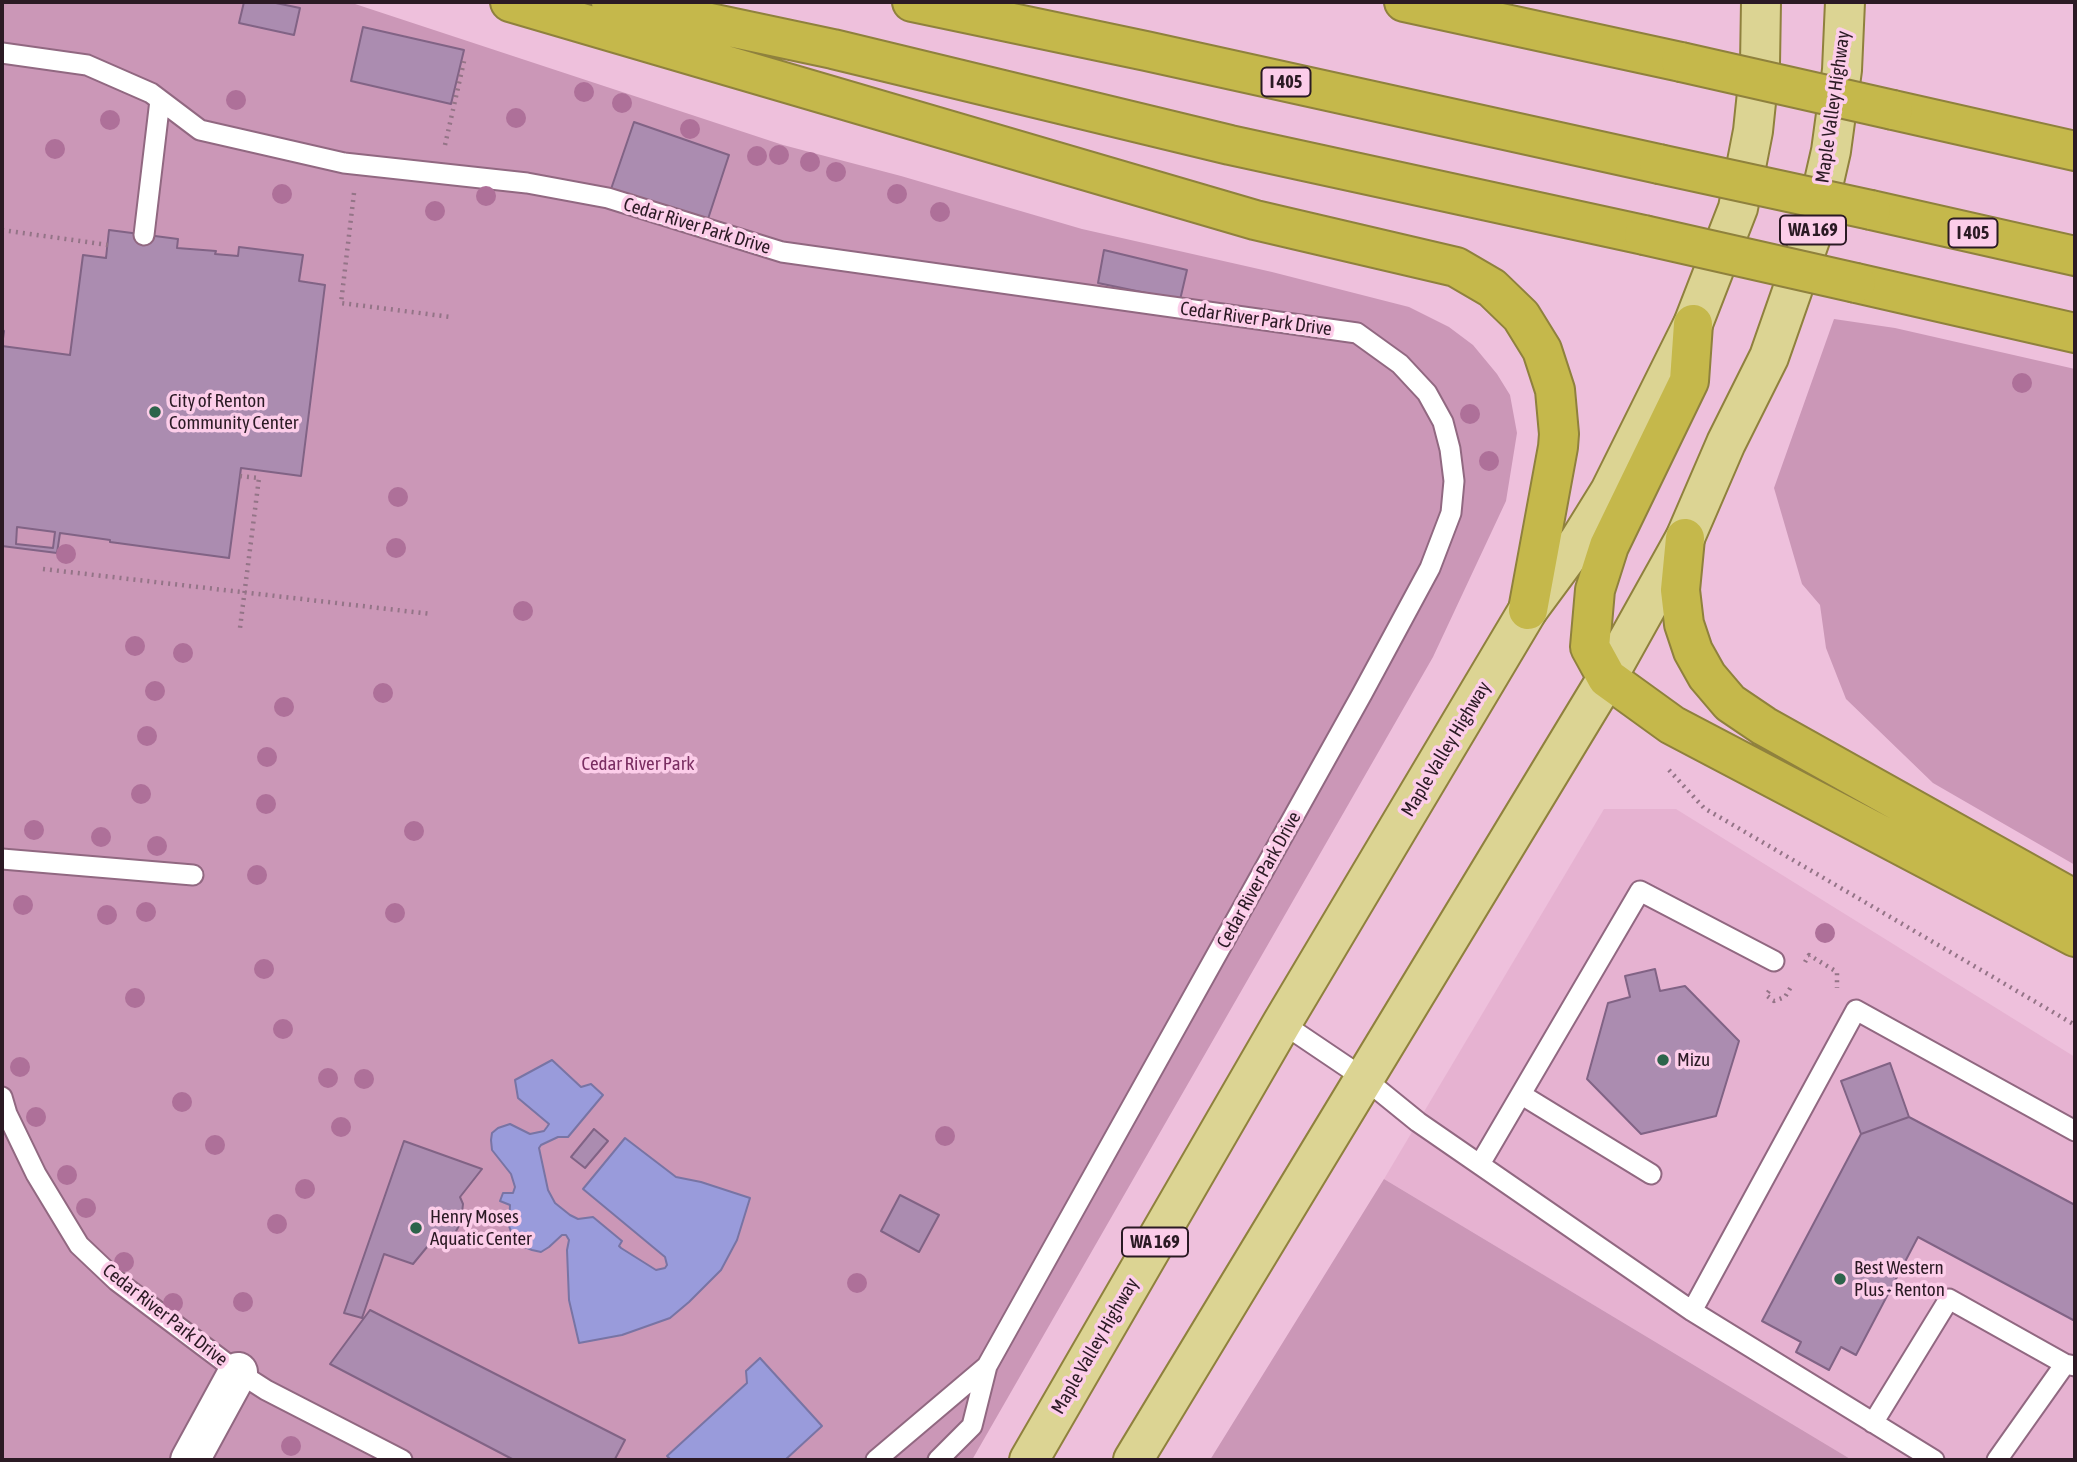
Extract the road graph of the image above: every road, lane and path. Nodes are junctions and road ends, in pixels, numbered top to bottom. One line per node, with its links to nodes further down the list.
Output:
1 (510, 2): 24 (highway)
2 (611, 2): 19 (highway, bridge)
3 (912, 2): 16 (highway, I 405, bridge)
4 (1404, 2): 10 (highway, bridge)
5 (1761, 2): 18 (main road, Maple Valley Highway / WA 169)
6 (1844, 2): 21 (main road, Maple Valley Highway / WA 169)
7 (2, 53): 9 (lane, Cedar River Park Drive)
8 (465, 57): 12 (path)
9 (160, 100): 11 (lane, Cedar River Park Drive); 14 (lane)
10 (2075, 152)
11 (358, 164): 12 (lane, Cedar River Park Drive); 17 (path)
12 (438, 173): 44 (lane, Cedar River Park Drive)
13 (2, 230): 15 (path)
14 (144, 235)
15 (108, 245)
16 (2075, 256)
17 (451, 317)
18 (1693, 324): 24 (main road, Maple Valley Highway / WA 169); 27 (highway)
19 (2075, 333)
20 (240, 476): 23 (path)
21 (1685, 538): 27 (main road, Maple Valley Highway / WA 169); 31 (highway)
22 (43, 569): 23 (path)
23 (244, 593): 25 (path); 26 (path)
24 (1528, 610): 34 (main road, Maple Valley Highway / WA 169)
25 (431, 614)
26 (240, 628)
27 (1607, 678): 32 (highway); 36 (main road, Maple Valley Highway / WA 169)
28 (1662, 763): 35 (path)
29 (2, 859): 30 (lane)
30 (193, 875)
31 (2075, 900)
32 (2075, 937)
33 (1774, 961): 37 (lane)
34 (1282, 1023): 36 (lane); 51 (main road, Maple Valley Highway / WA 169)
35 (2075, 1025)
36 (1365, 1079): 40 (lane); 52 (main road, Maple Valley Highway / WA 169)
37 (1522, 1095): 40 (lane); 41 (lane)
38 (2, 1097): 45 (lane, Cedar River Park Drive)
39 (2075, 1131): 42 (lane)
40 (1480, 1164): 42 (lane)
41 (1651, 1174)
42 (1692, 1311): 46 (lane)
43 (2070, 1365): 46 (lane); 54 (lane)
44 (987, 1366): 49 (lane, Cedar River Park Drive); 50 (lane, Cedar River Park Drive)
45 (238, 1372): 47 (street); 48 (lane, Cedar River Park Drive)
46 (1873, 1423): 53 (lane)
47 (190, 1460)
48 (402, 1460)
49 (876, 1460)
50 (938, 1460)
51 (1029, 1460)
52 (1133, 1460)
53 (1934, 1460)
54 (1997, 1460)

